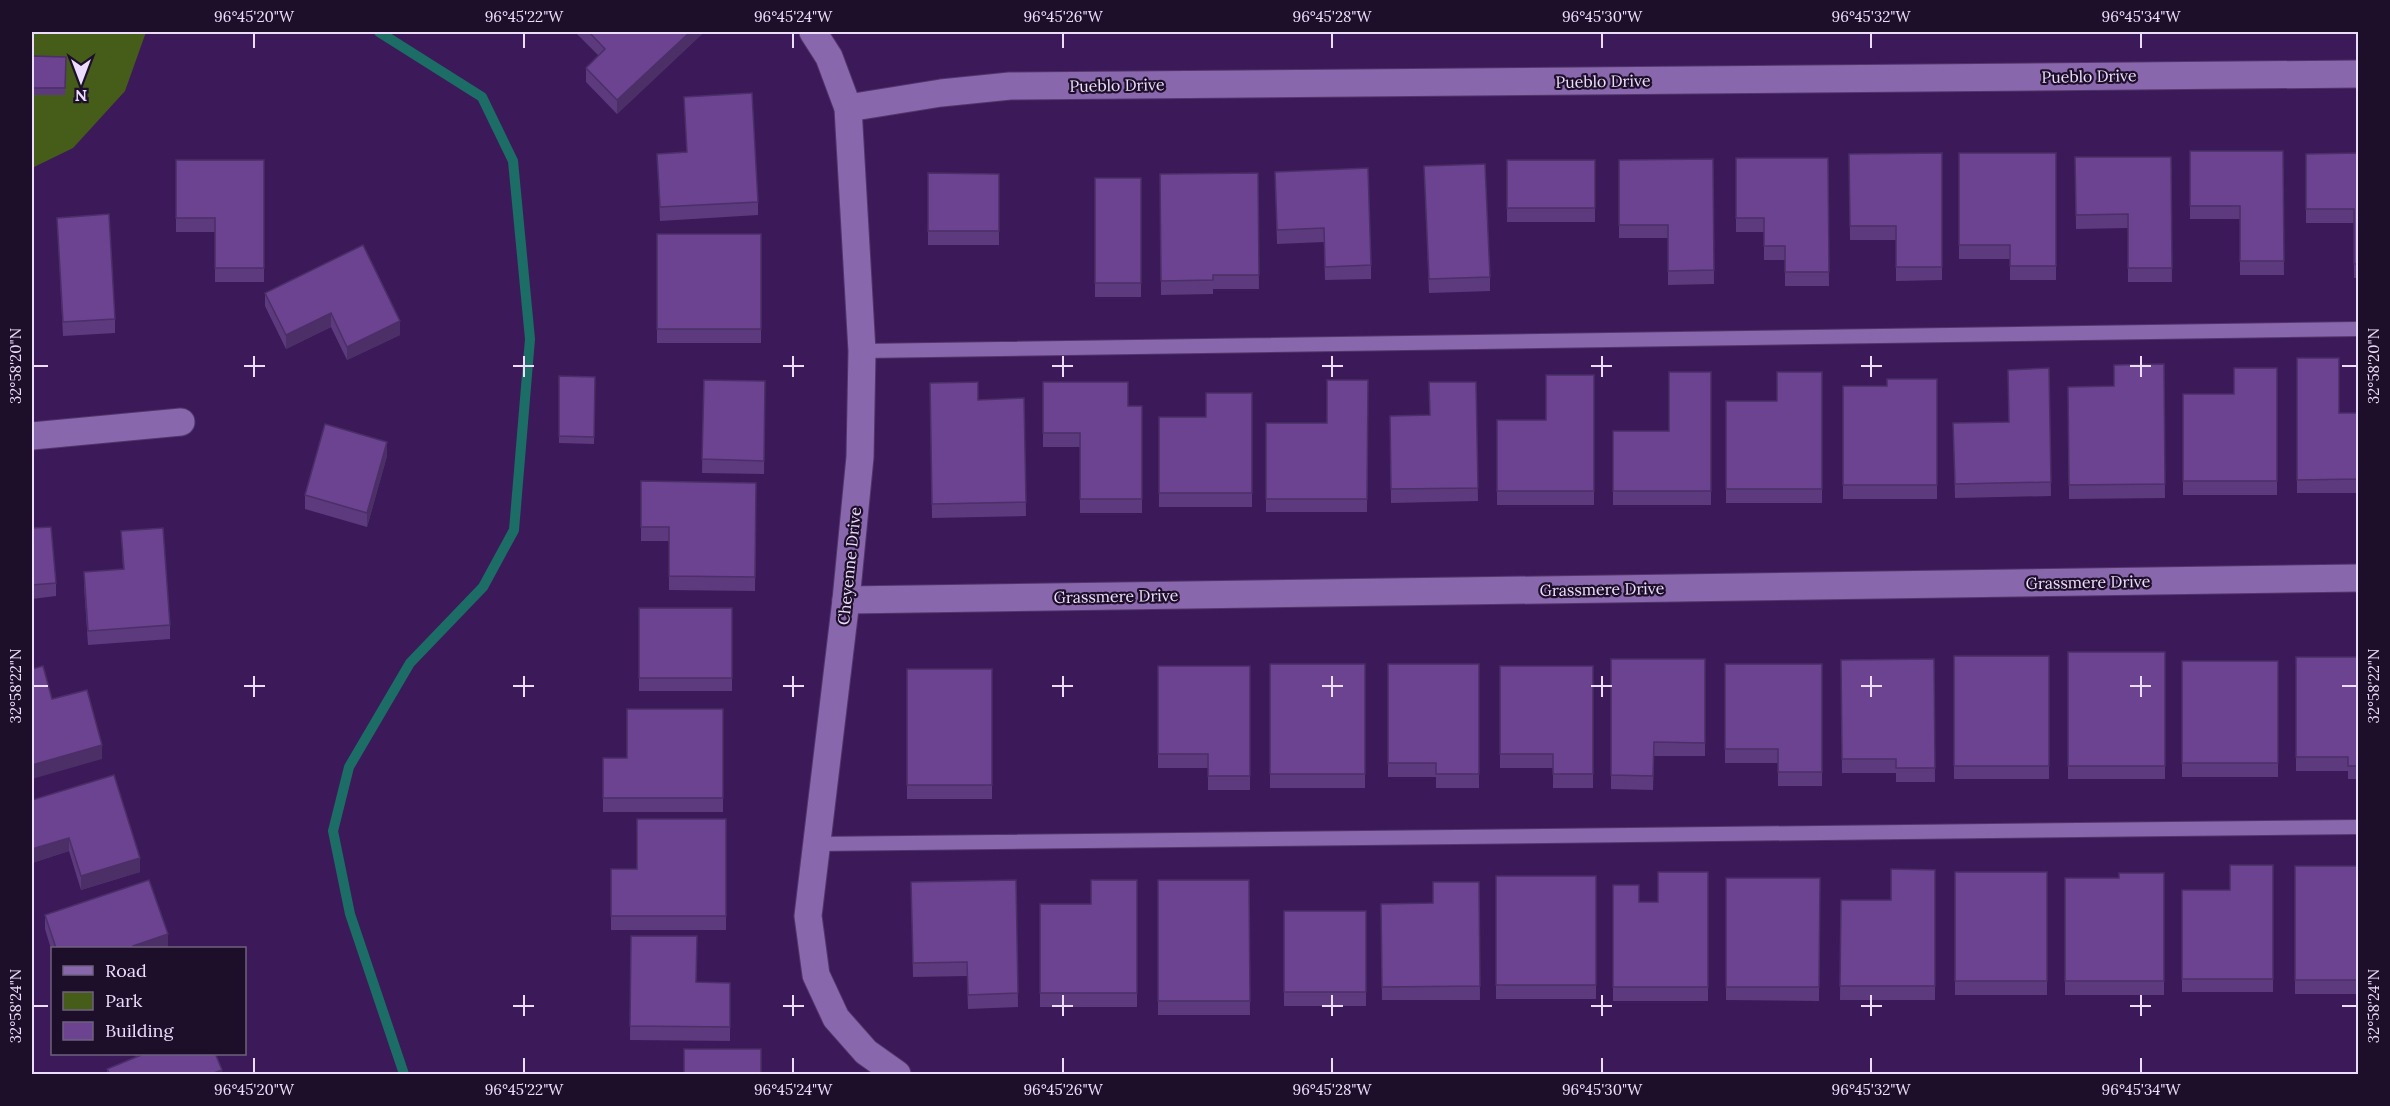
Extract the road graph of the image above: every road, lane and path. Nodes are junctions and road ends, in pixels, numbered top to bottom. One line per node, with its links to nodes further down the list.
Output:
1 (813, 32): 3 (street, Cheyenne Drive)
2 (2358, 74): 3 (street, Pueblo Drive)
3 (848, 108): 5 (street, Cheyenne Drive)
4 (2358, 328): 5 (lane)
5 (862, 351): 9 (street, Cheyenne Drive)
6 (181, 422): 7 (street)
7 (32, 436)
8 (2358, 578): 9 (street, Grassmere Drive)
9 (846, 600): 11 (street, Cheyenne Drive)
10 (2358, 827): 11 (lane)
11 (815, 844): 12 (street, Cheyenne Drive)
12 (897, 1074)

